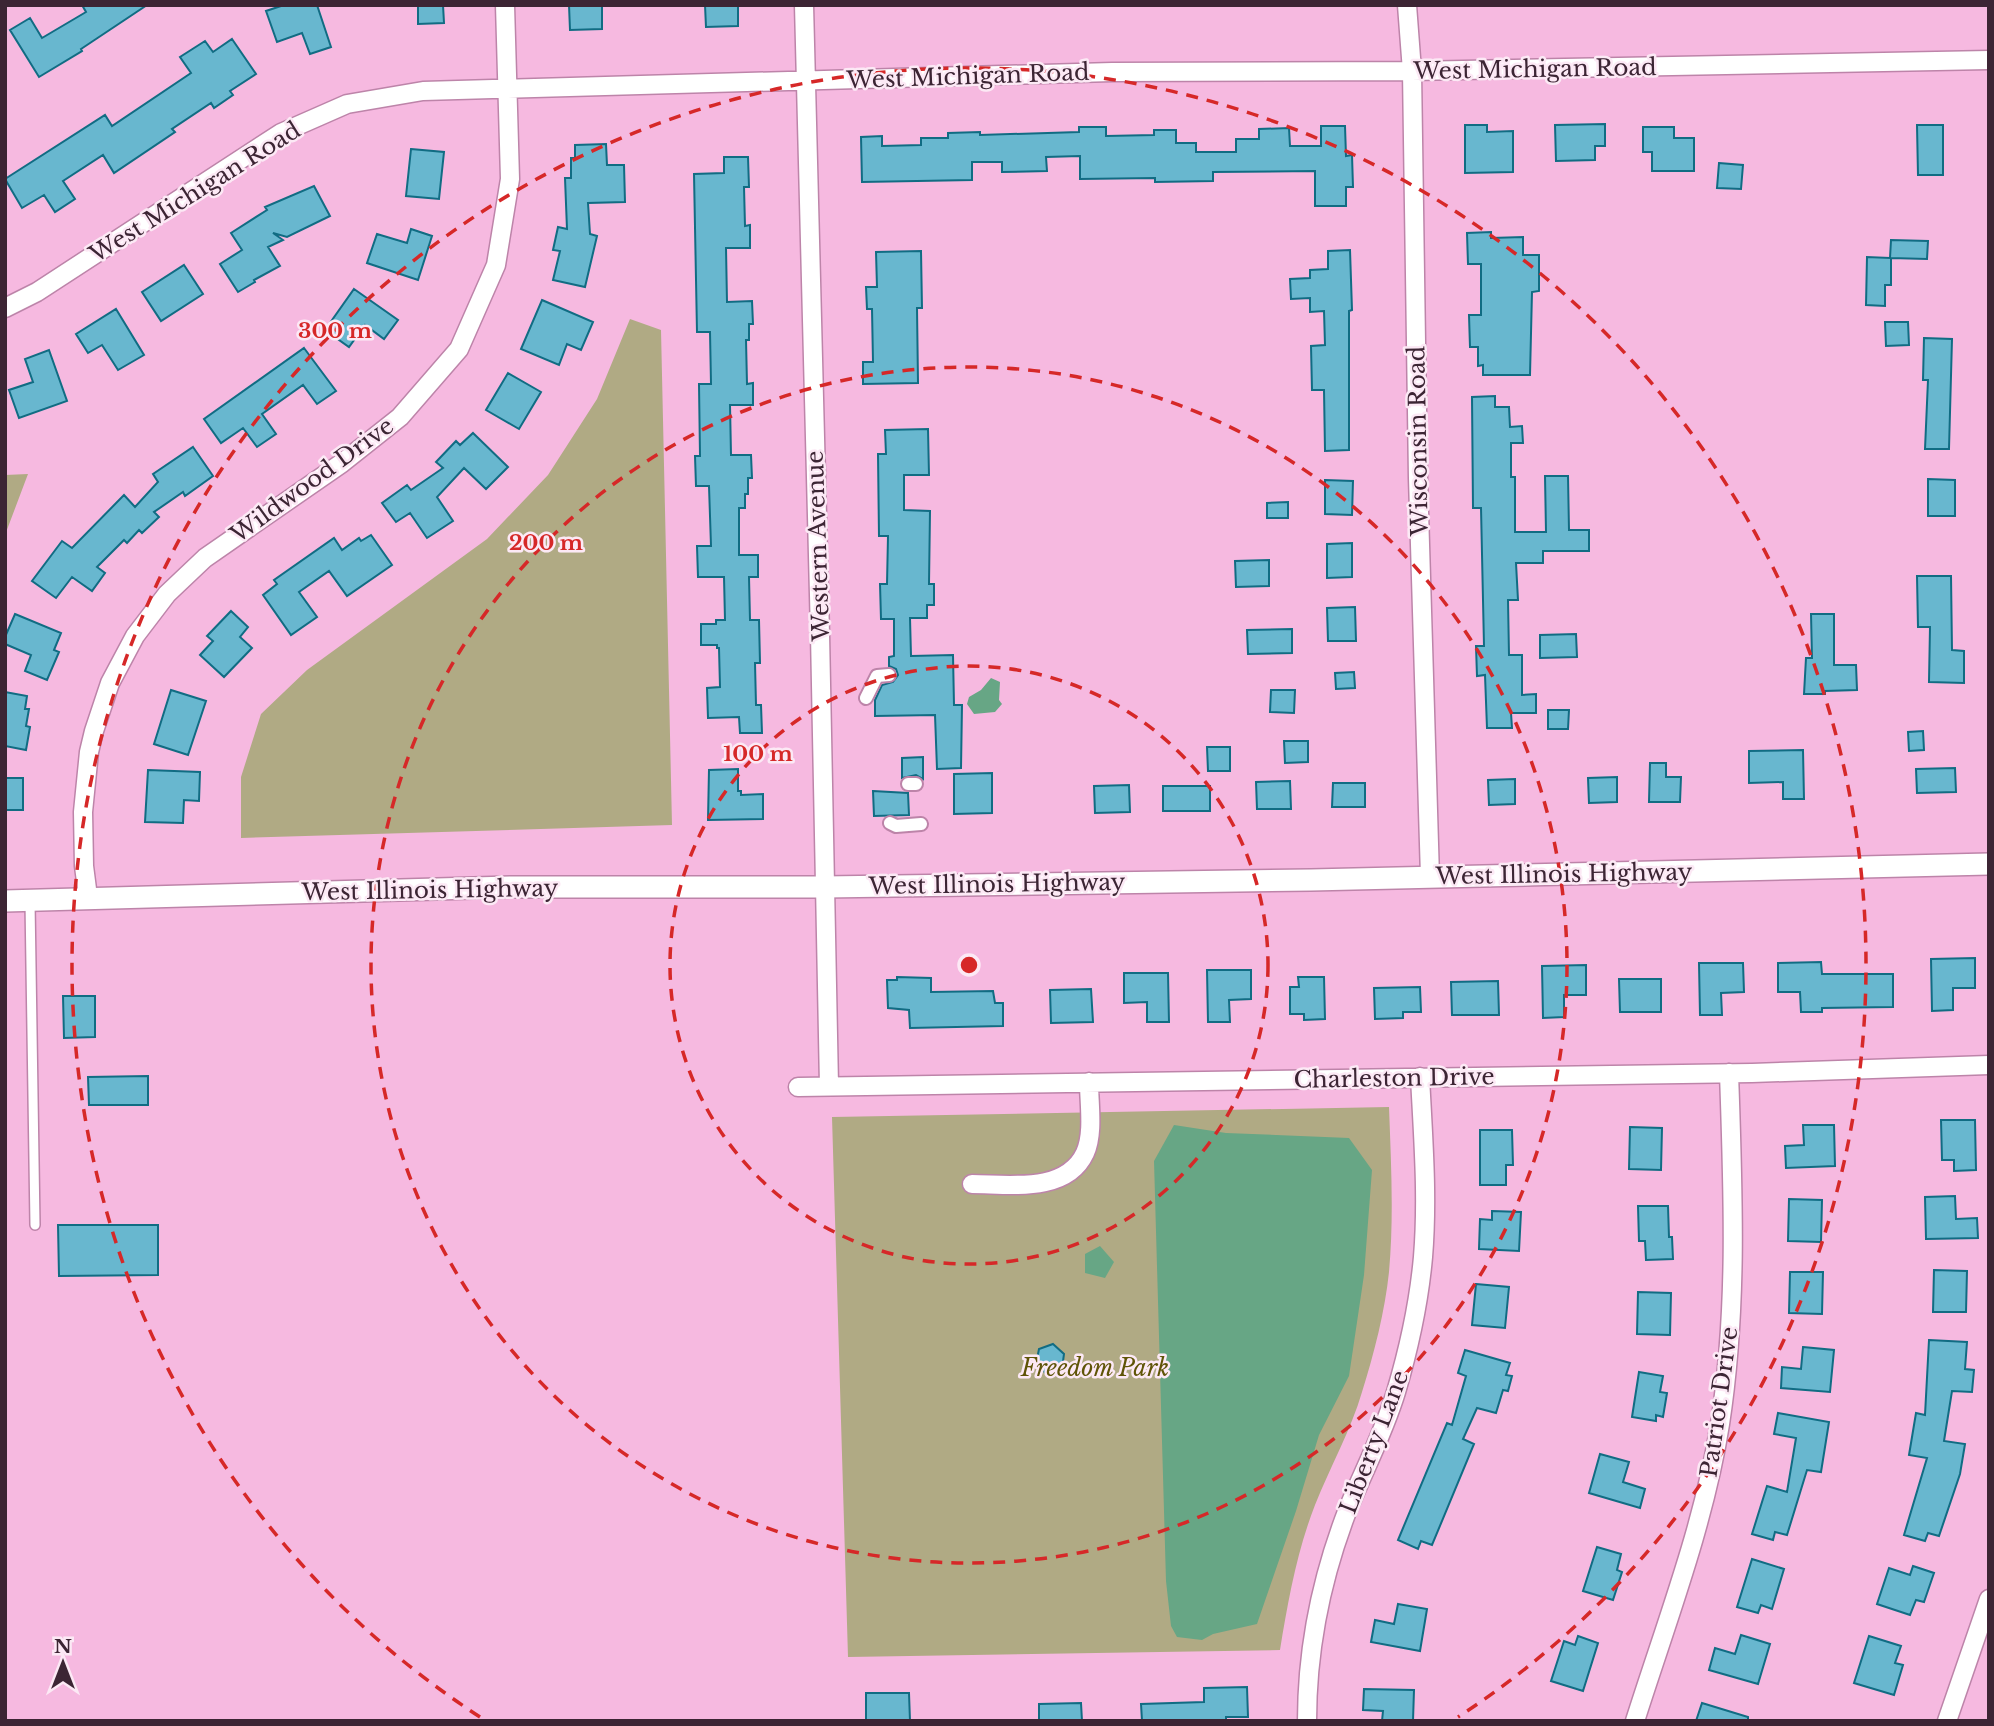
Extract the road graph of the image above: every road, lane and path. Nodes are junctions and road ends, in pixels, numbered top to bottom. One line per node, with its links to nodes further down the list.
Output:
1 (505, 5): 7 (street, Wildwood Drive)
2 (804, 5): 6 (street, Western Avenue)
3 (1407, 5): 5 (street, Wisconsin Road)
4 (1989, 60): 5 (street, West Michigan Road)
5 (1412, 71): 6 (street, West Michigan Road); 14 (street, Wisconsin Road)
6 (805, 81): 7 (street, West Michigan Road); 15 (street, Western Avenue)
7 (507, 89): 8 (street, West Michigan Road); 16 (street, Wildwood Drive)
8 (5, 308)
9 (889, 675): 10 (street)
10 (866, 698)
11 (890, 822): 12 (street)
12 (921, 824)
13 (1989, 864): 14 (street, West Illinois Highway)
14 (1430, 877): 15 (street, West Illinois Highway)
15 (824, 887): 16 (street, West Illinois Highway); 23 (street, Western Avenue)
16 (88, 897): 17 (street, West Illinois Highway)
17 (30, 900): 18 (street, West Illinois Highway); 26 (lane)
18 (5, 901)
19 (1989, 1065): 20 (street, Charleston Drive)
20 (1729, 1073): 21 (street, Charleston Drive); 29 (street, Patriot Drive)
21 (1420, 1077): 22 (street, Charleston Drive); 28 (street, Liberty Lane)
22 (1089, 1082): 23 (street, Charleston Drive); 25 (street)
23 (829, 1086): 24 (street, Charleston Drive)
24 (798, 1087)
25 (972, 1184)
26 (35, 1225)
27 (1988, 1607): 30 (street)
28 (1307, 1721)
29 (1635, 1721)
30 (1947, 1721)

